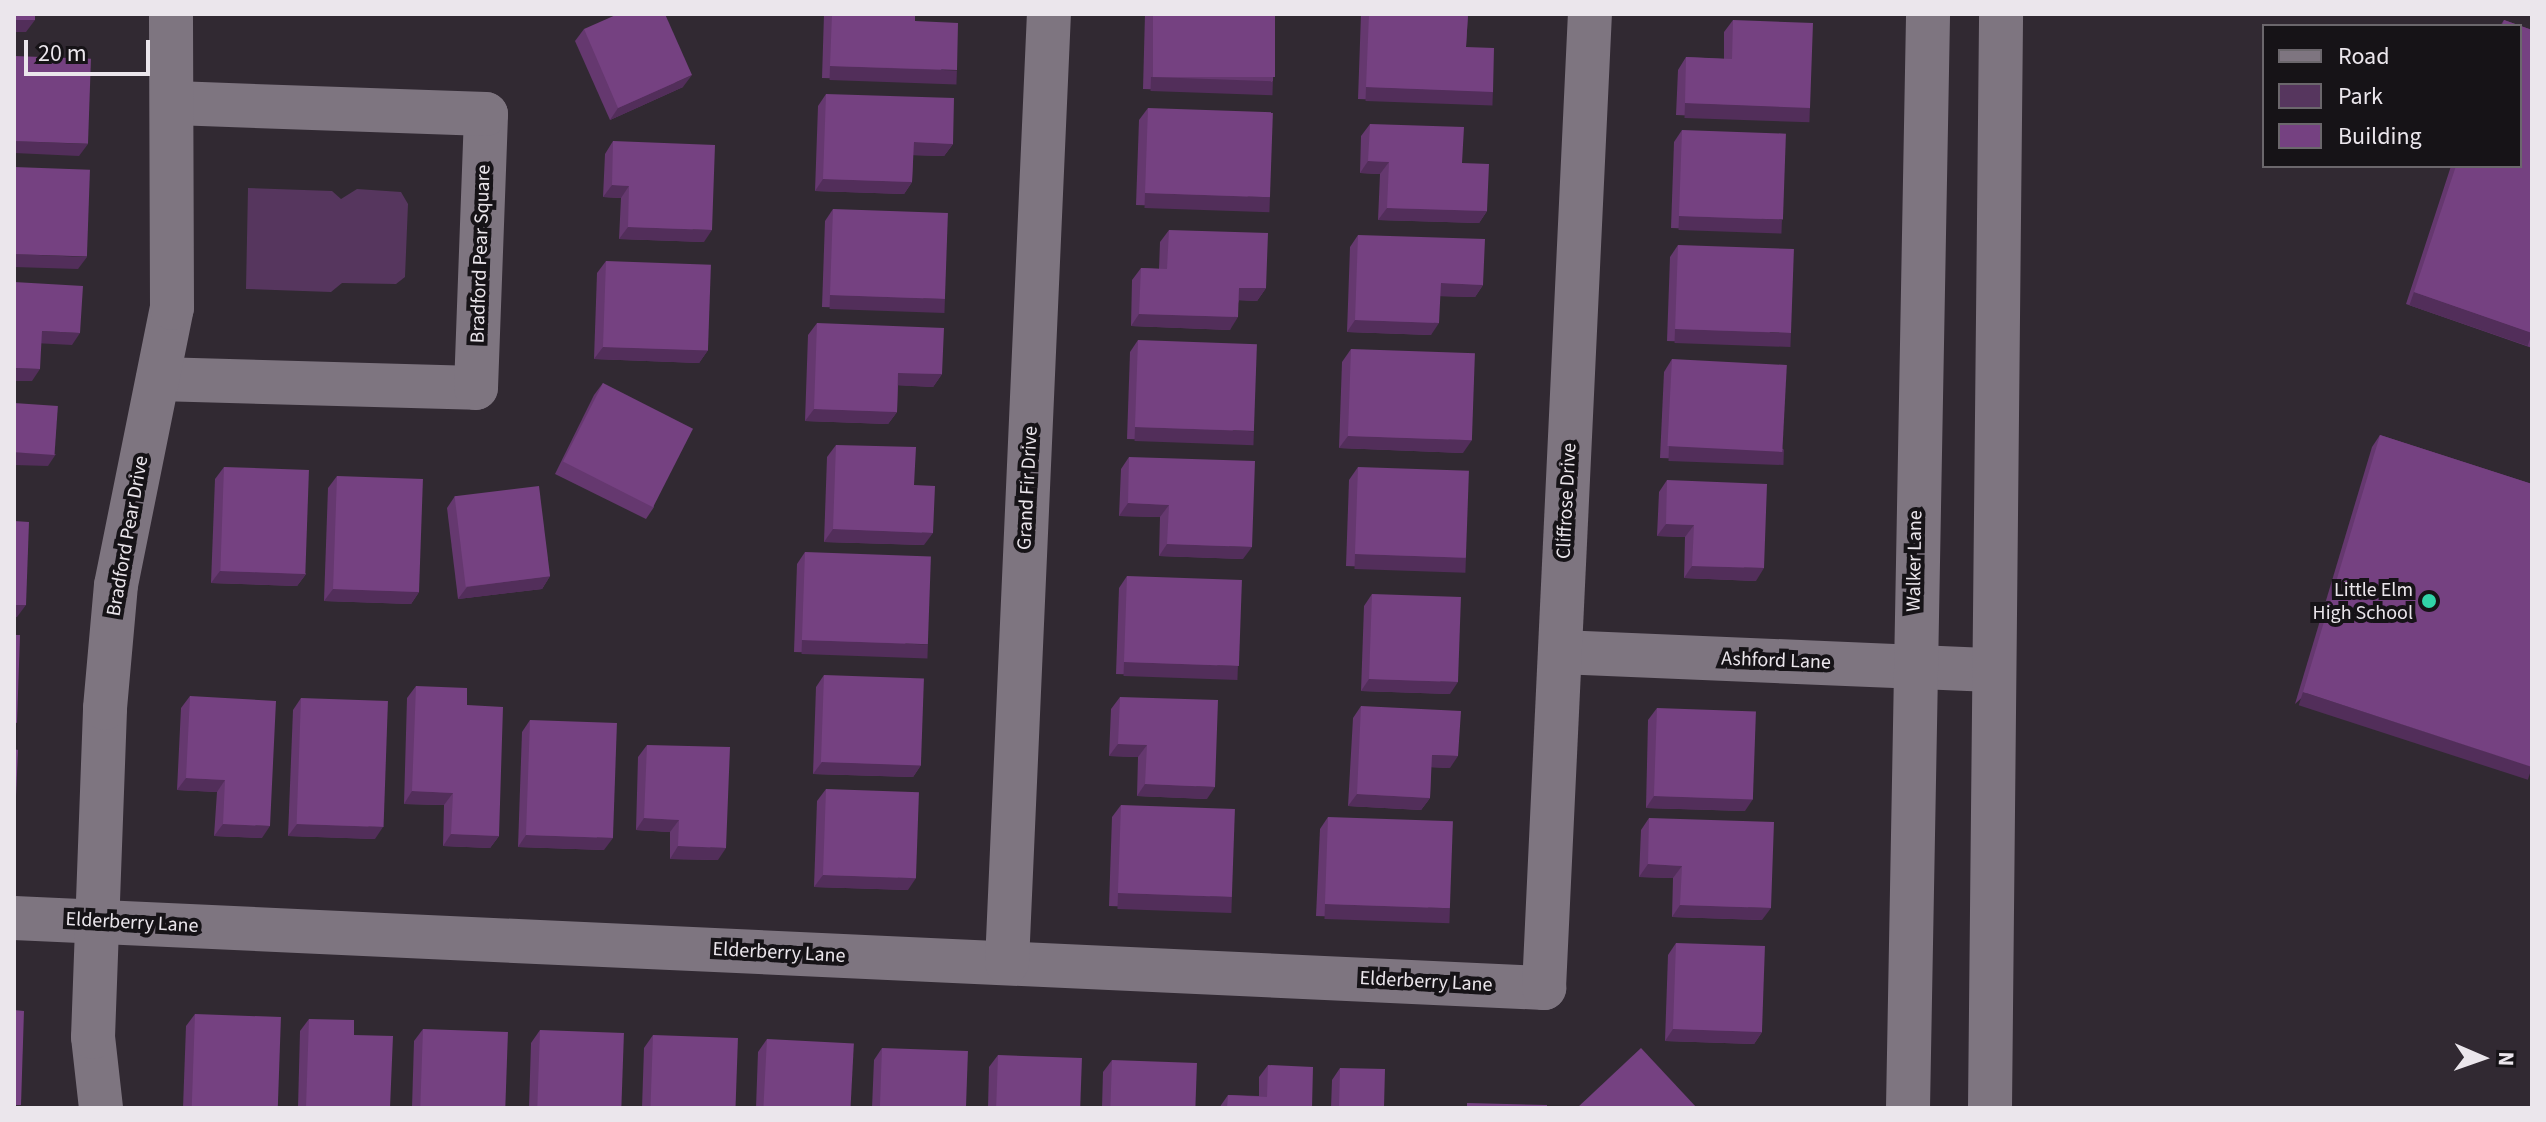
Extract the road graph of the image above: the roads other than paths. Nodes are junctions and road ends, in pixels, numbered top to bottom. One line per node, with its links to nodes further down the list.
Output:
1 (171, 14): 6 (street, Bradford Pear Drive)
2 (1049, 14): 13 (street, Grand Fir Drive)
3 (1590, 14): 8 (street, Cliffrose Drive)
4 (1928, 14): 9 (street, Walker Lane)
5 (2001, 14): 10 (street)
6 (174, 103): 7 (street, Bradford Pear Drive); 7 (street, Bradford Pear Square)
7 (158, 379): 12 (street, Bradford Pear Drive)
8 (1560, 652): 9 (street, Ashford Lane); 14 (street, Cliffrose Drive)
9 (1913, 667): 10 (street, Ashford Lane); 16 (street, Walker Lane)
10 (1993, 670): 17 (street)
11 (14, 918): 12 (street, Elderberry Lane)
12 (97, 921): 13 (street, Elderberry Lane); 15 (street, Bradford Pear Drive)
13 (1007, 963): 14 (street, Elderberry Lane)
14 (1544, 988)
15 (101, 1108)
16 (1908, 1108)
17 (1990, 1108)

